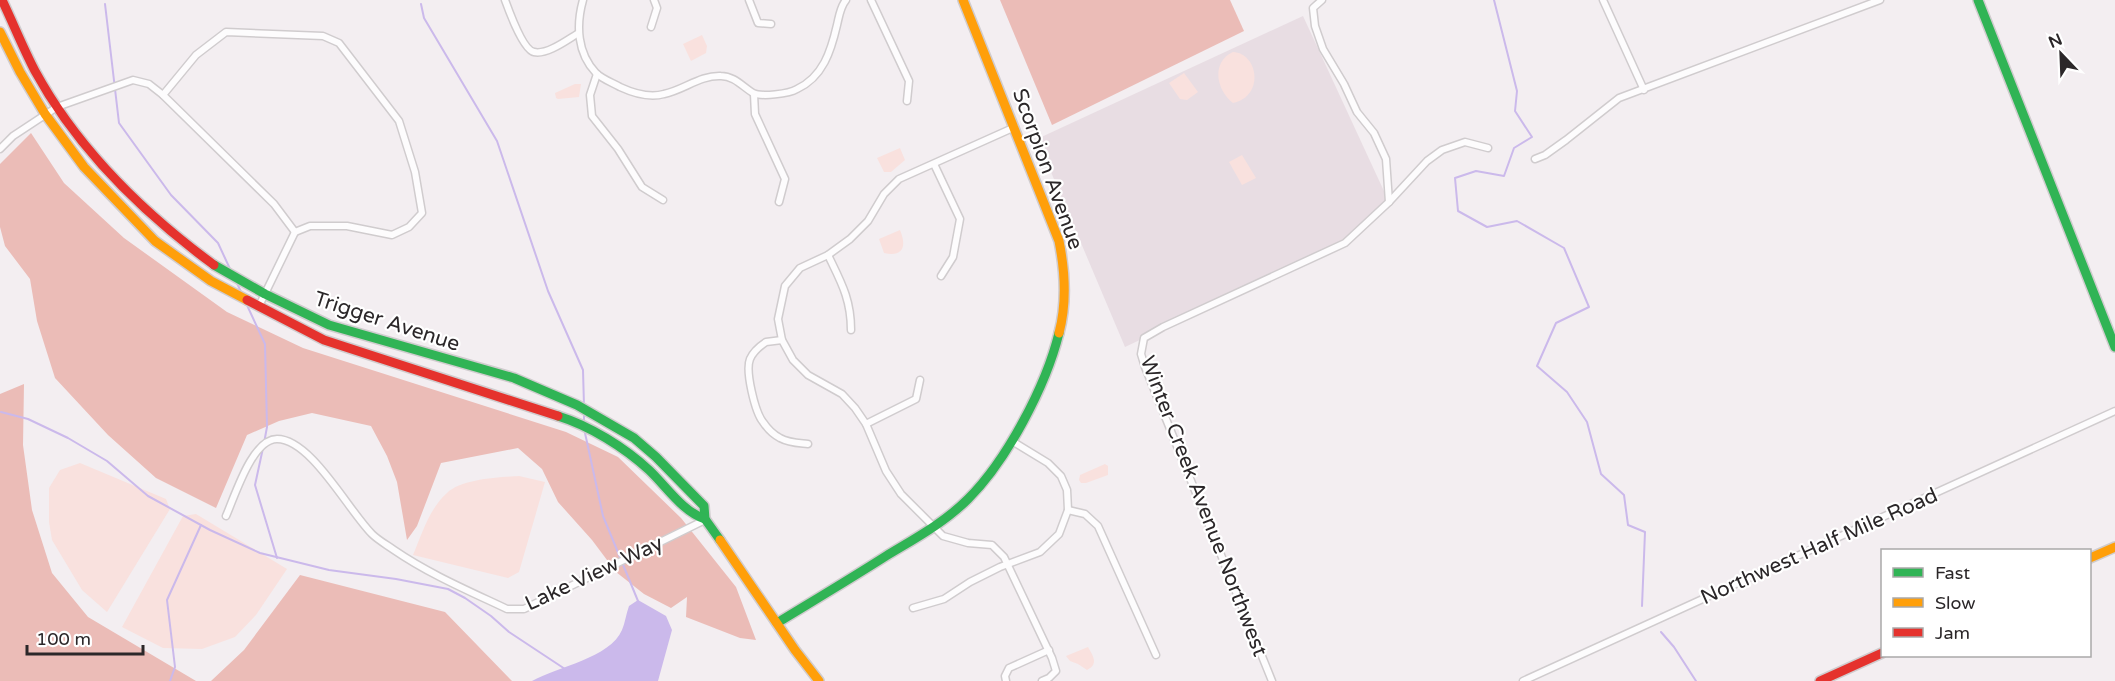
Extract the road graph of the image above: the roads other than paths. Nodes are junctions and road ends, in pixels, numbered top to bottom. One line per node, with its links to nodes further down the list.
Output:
1 (2, 0): 22 (main road, Trigger Avenue)
2 (505, 0): 16 (street)
3 (583, 0): 16 (street)
4 (654, 0): 14 (street)
5 (749, 0): 13 (street)
6 (846, 0): 19 (street)
7 (871, 0): 21 (street)
8 (963, 0): 24 (main road, Scorpion Avenue)
9 (1322, 0): 31 (street)
10 (1603, 0): 18 (street)
11 (1880, 0): 18 (street)
12 (1978, 0): 39 (main road)
13 (771, 24)
14 (651, 27)
15 (0, 32): 23 (main road, Trigger Avenue)
16 (577, 34): 17 (street)
17 (597, 74): 19 (street); 29 (street)
18 (1644, 90): 27 (street)
19 (754, 94): 30 (street)
20 (163, 95): 22 (street); 32 (street); 32 (street)
21 (907, 101)
22 (57, 107): 23 (street); 35 (main road, Trigger Avenue)
23 (45, 114): 26 (street); 36 (main road, Trigger Avenue)
24 (1015, 127): 28 (street); 43 (main road, Scorpion Avenue)
25 (1488, 148): 31 (street, Winter Creek Avenue Northwest)
26 (0, 149)
27 (1535, 159)
28 (934, 164): 33 (street); 34 (street)
29 (663, 200)
30 (779, 202)
31 (1389, 202): 60 (street, Winter Creek Avenue Northwest)
32 (295, 232): 35 (street)
33 (828, 255): 37 (street); 38 (street)
34 (941, 276)
35 (265, 294): 36 (street); 47 (main road, Trigger Avenue)
36 (259, 306): 47 (main road, Trigger Avenue)
37 (851, 330)
38 (782, 340): 42 (street); 44 (street)
39 (2115, 347)
40 (920, 380): 42 (street)
41 (2115, 411): 61 (street, Northwest Half Mile Road)
42 (866, 424): 48 (street)
43 (1012, 441): 45 (street); 48 (main road, Scorpion Avenue)
44 (808, 444)
45 (1068, 510): 51 (street); 56 (street)
46 (226, 516): 47 (street, Lake View Way)
47 (705, 519): 53 (main road, Trigger Avenue)
48 (934, 527): 51 (street); 53 (main road, Scorpion Avenue)
49 (2115, 547): 50 (main road)
50 (2091, 558)
51 (1008, 564): 52 (street); 54 (street)
52 (913, 608)
53 (777, 623): 57 (main road, Trigger Avenue)
54 (1049, 650): 58 (street); 59 (street)
55 (1881, 653): 62 (main road)
56 (1156, 655)
57 (819, 681)
58 (1006, 681)
59 (1042, 681)
60 (1272, 681)
61 (1523, 681)
62 (1820, 681)

